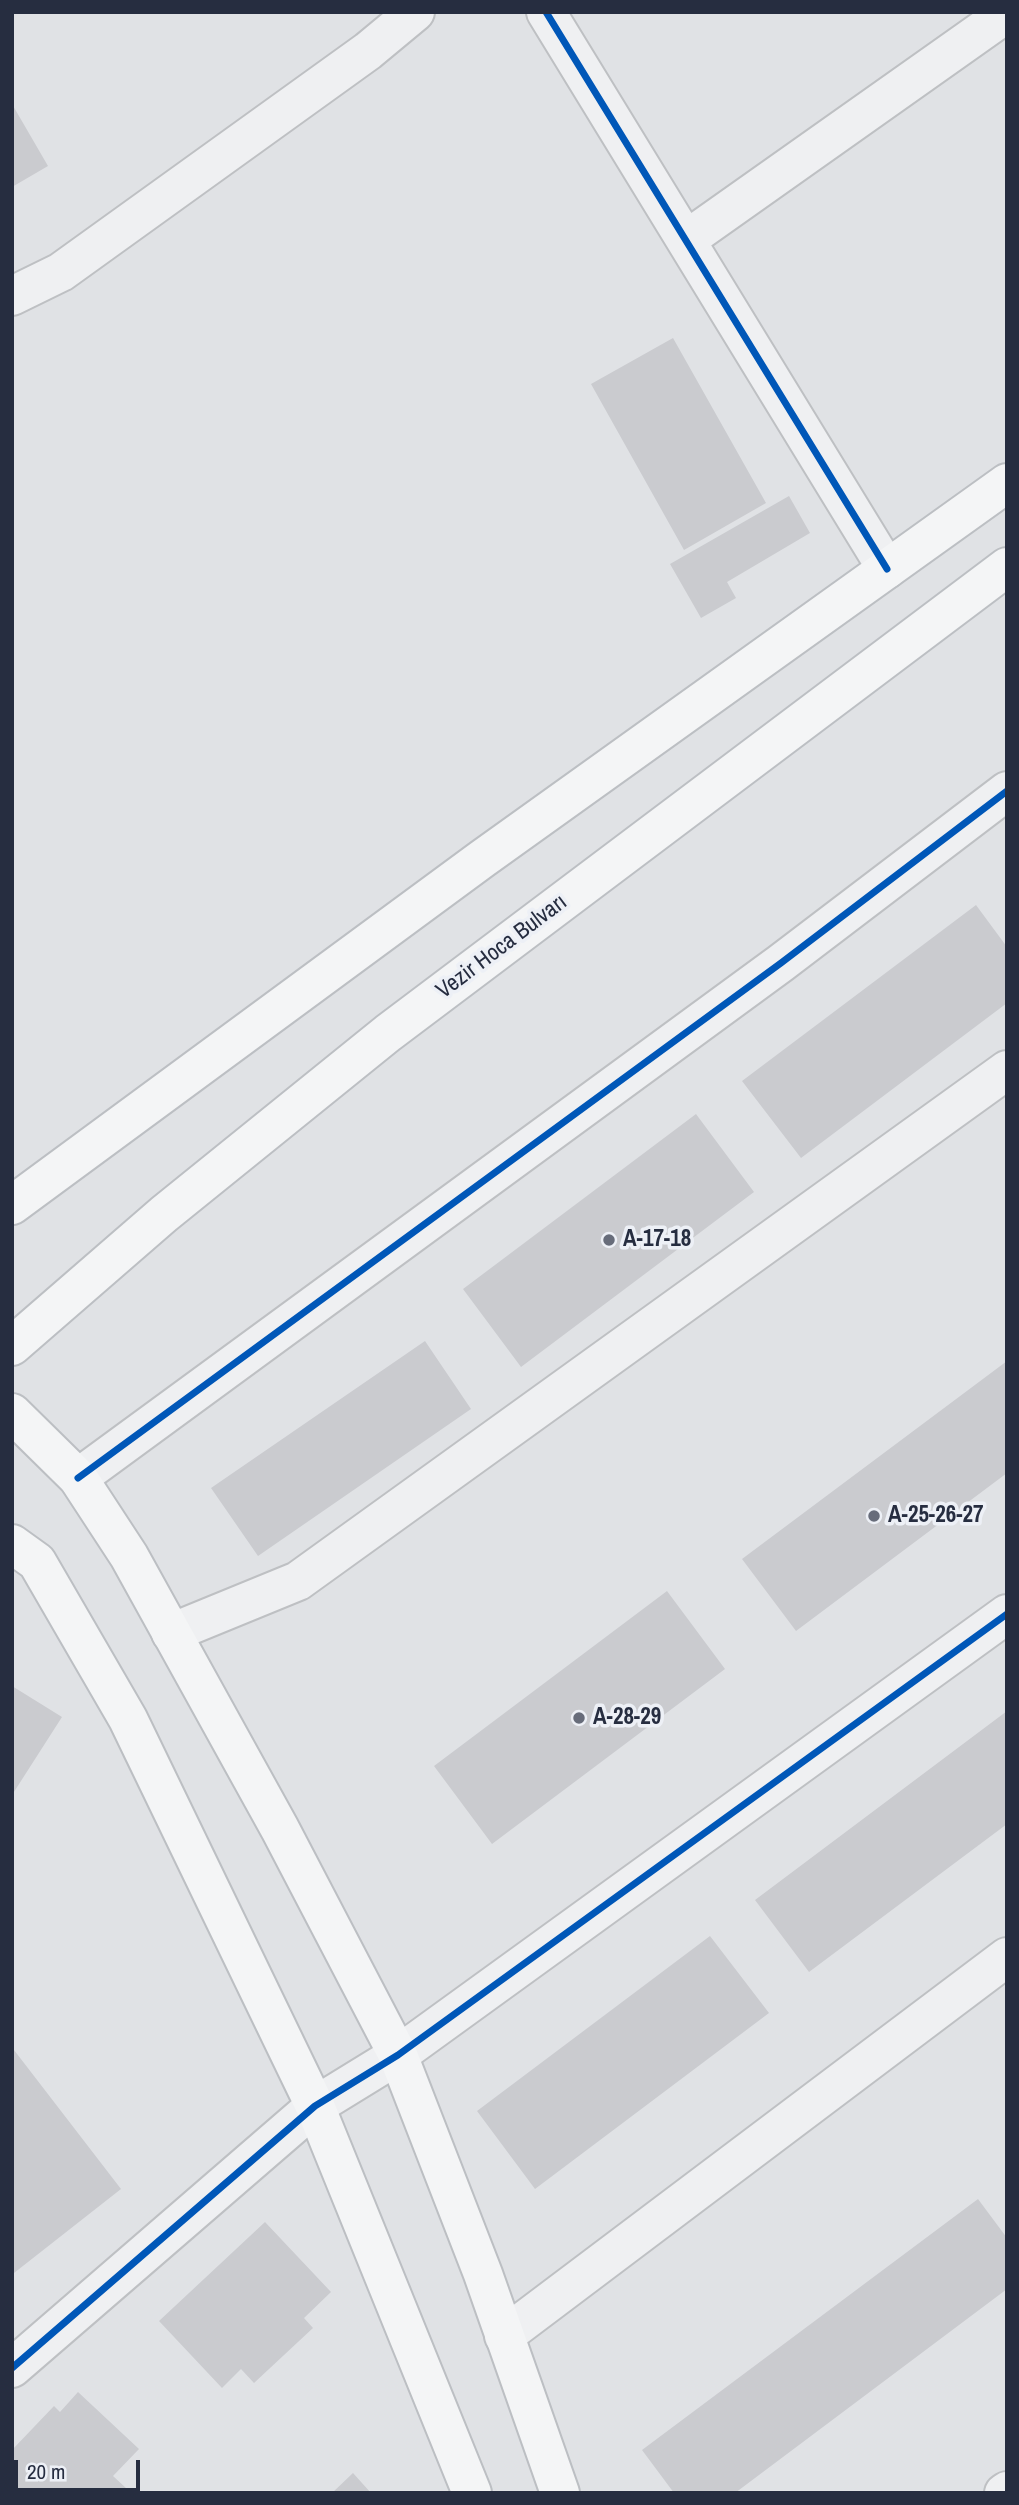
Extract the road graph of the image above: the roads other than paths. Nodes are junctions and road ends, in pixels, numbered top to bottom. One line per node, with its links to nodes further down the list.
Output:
1 (415, 12): 5 (street)
2 (546, 12): 4 (street)
3 (1007, 13): 4 (street)
4 (685, 240): 8 (street)
5 (12, 296)
6 (1007, 484): 8 (main road)
7 (1007, 566): 12 (main road, Vezir Hoca Bulvarı)
8 (887, 569): 11 (main road)
9 (1007, 791): 14 (street)
10 (1007, 1070): 17 (street)
11 (12, 1205)
12 (12, 1346)
13 (12, 1413): 14 (main road)
14 (78, 1478): 17 (main road)
15 (12, 1544): 20 (main road)
16 (1007, 1614): 19 (street)
17 (171, 1633): 19 (main road)
18 (1007, 1957): 21 (street)
19 (398, 2055): 20 (street); 21 (main road)
20 (315, 2106): 22 (street); 23 (main road)
21 (504, 2336): 24 (main road)
22 (12, 2368)
23 (472, 2493)
24 (559, 2493)

